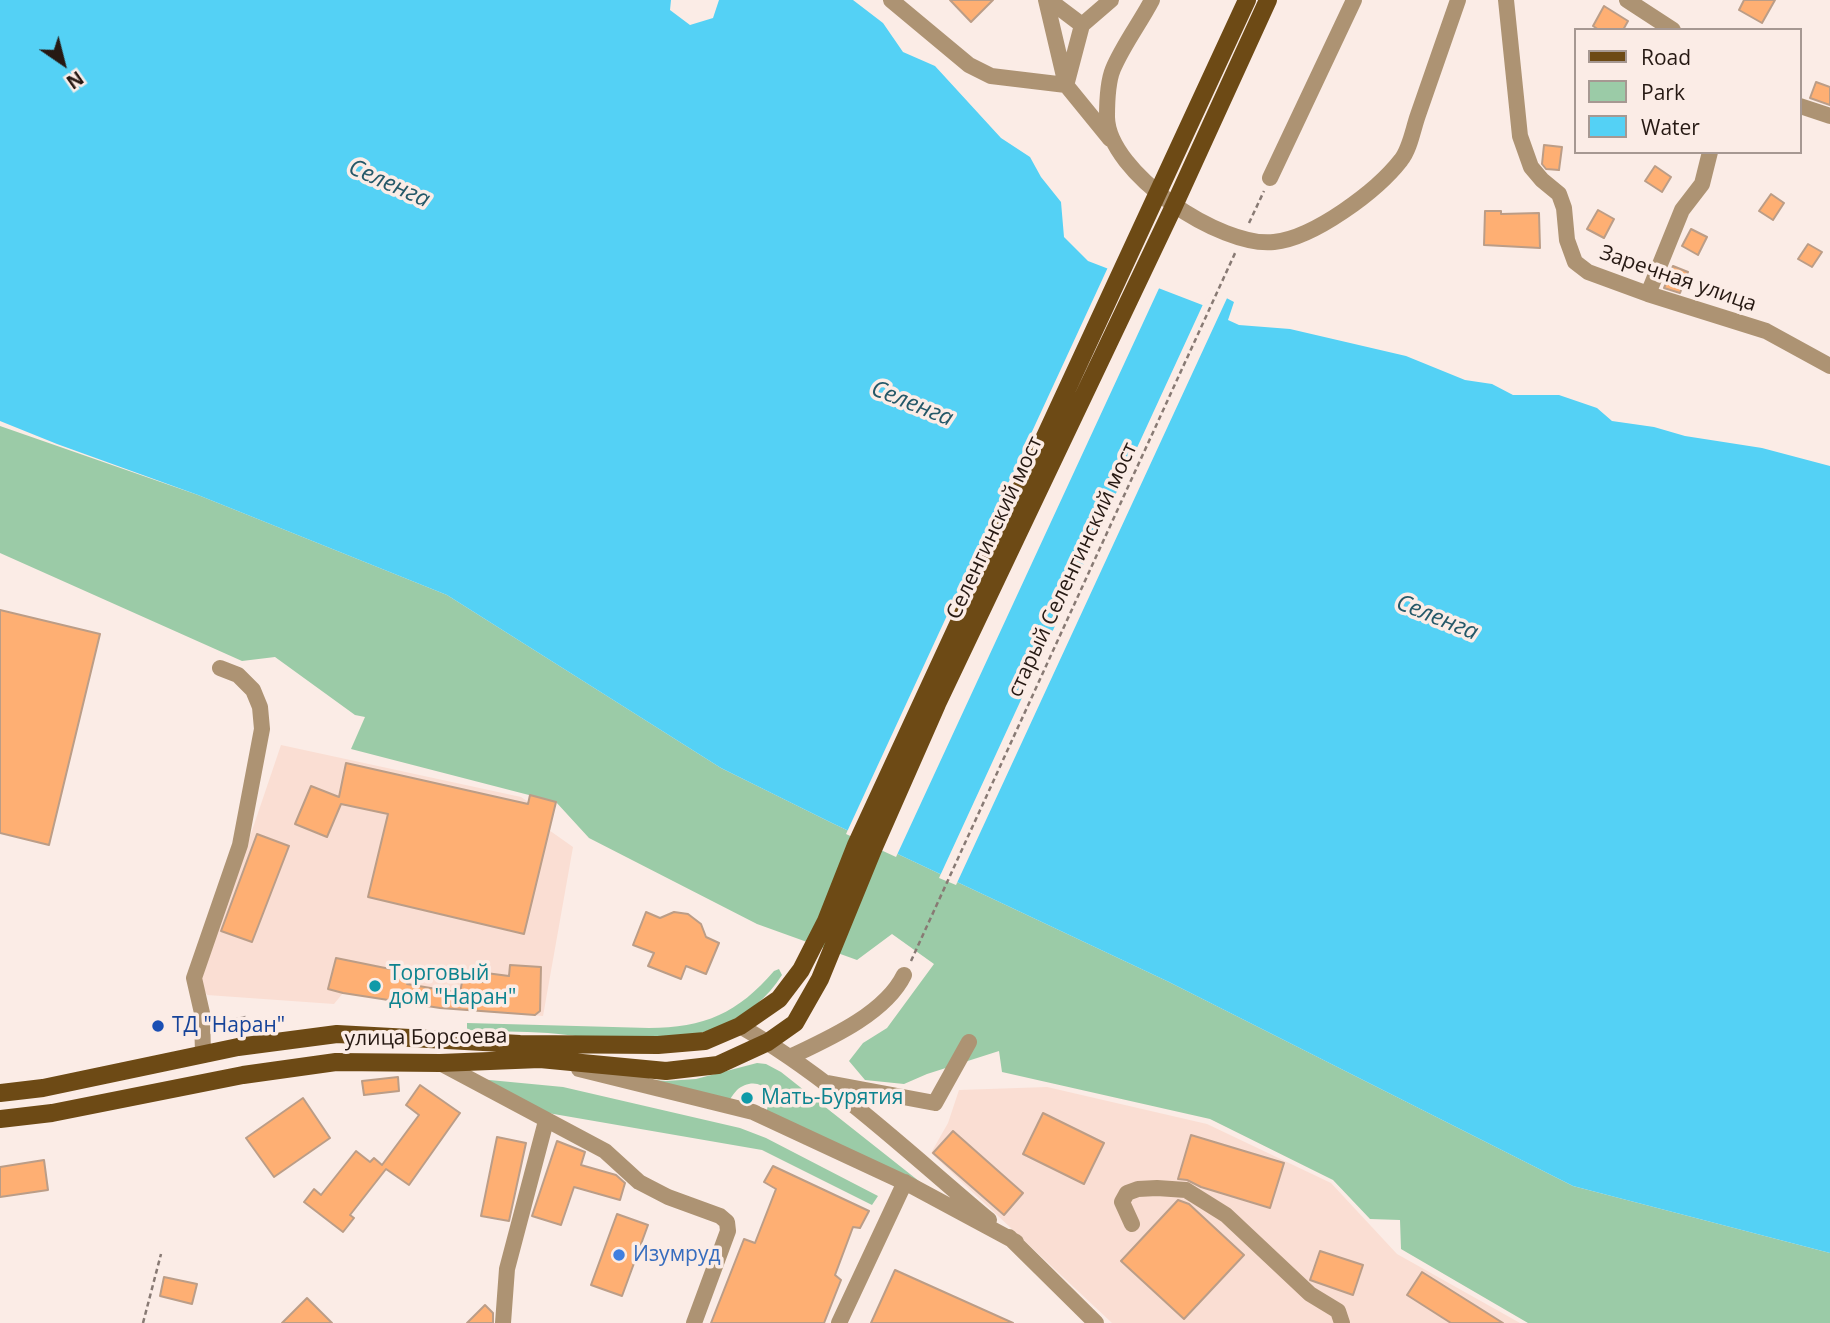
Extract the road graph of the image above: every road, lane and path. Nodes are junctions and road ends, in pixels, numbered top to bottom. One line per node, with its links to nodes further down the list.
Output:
1 (891, 0): 13 (street)
2 (1048, 0): 11 (street); 13 (street)
3 (1111, 0): 11 (street)
4 (1152, 0): 16 (street)
5 (1247, 0): 24 (main road, Селенгинский мост)
6 (1268, 0): 26 (main road, Селенгинский мост)
7 (1354, 0): 18 (street)
8 (1458, 0): 16 (street)
9 (1506, 0): 21 (street, Заречная улица)
10 (1627, 0): 12 (street)
11 (1082, 25): 13 (street)
12 (1670, 28)
13 (1066, 85): 16 (street)
14 (1802, 107): 15 (street)
15 (1830, 116)
16 (1114, 143)
17 (1710, 154): 21 (street)
18 (1270, 178): 19 (path)
19 (1247, 228)
20 (1241, 240): 25 (path, старый Селенгинский мост)
21 (1648, 294): 22 (street, Заречная улица)
22 (1830, 366)
23 (220, 668): 33 (street)
24 (801, 970): 30 (main road, улица Борсоева)
25 (904, 975): 34 (street)
26 (820, 979): 29 (main road, улица Борсоева)
27 (246, 1017): 28 (path)
28 (224, 1021)
29 (795, 1023): 31 (main road, улица Борсоева); 34 (street)
30 (740, 1026): 31 (street); 33 (main road, улица Борсоева)
31 (768, 1042): 34 (street); 35 (main road, улица Борсоева)
32 (969, 1042): 37 (street)
33 (203, 1055): 38 (main road, улица Борсоева)
34 (790, 1057): 37 (street)
35 (540, 1059): 36 (main road, улица Борсоева); 41 (street)
36 (440, 1063): 39 (main road, улица Борсоева); 40 (street)
37 (825, 1083): 43 (street)
38 (0, 1093)
39 (0, 1119)
40 (546, 1121): 46 (street); 47 (street)
41 (905, 1182): 43 (street); 48 (street)
42 (1132, 1224): 50 (street)
43 (1016, 1242): 49 (street)
44 (161, 1254): 45 (path)
45 (143, 1323)
46 (503, 1323)
47 (694, 1323)
48 (839, 1323)
49 (1096, 1323)
50 (1342, 1323)

